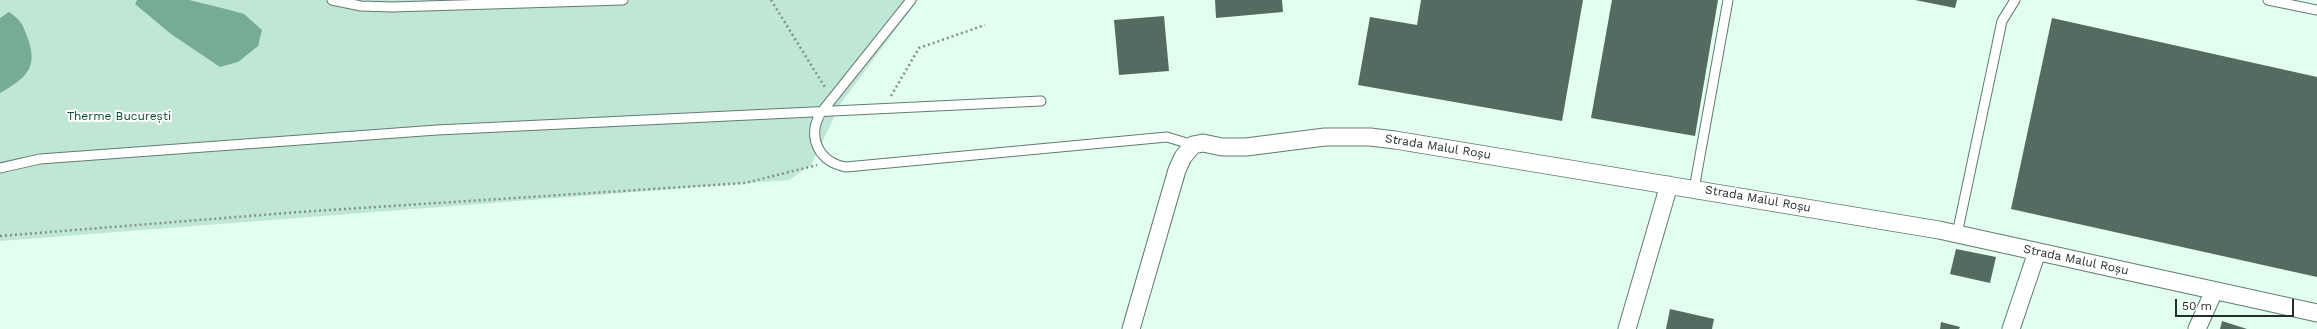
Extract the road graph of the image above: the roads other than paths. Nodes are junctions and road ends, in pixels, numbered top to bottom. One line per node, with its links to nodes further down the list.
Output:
1 (332, 0): 2 (lane)
2 (623, 0)
3 (911, 0): 9 (lane)
4 (1728, 0): 13 (lane)
5 (2015, 0): 14 (lane)
6 (2268, 0): 7 (lane)
7 (2317, 10)
8 (1041, 102): 9 (lane)
9 (820, 114): 10 (lane); 11 (lane)
10 (1193, 146): 12 (street, Strada Malul Roșu); 18 (street)
11 (0, 168)
12 (1670, 185): 13 (street, Strada Malul Roșu); 19 (street)
13 (1694, 189): 14 (street, Strada Malul Roșu)
14 (1957, 234): 15 (street, Strada Malul Roșu)
15 (2038, 252): 16 (street, Strada Malul Roșu); 20 (street)
16 (2214, 291): 17 (street, Strada Malul Roșu); 21 (street)
17 (2317, 314)
18 (1130, 329)
19 (1627, 329)
20 (2011, 329)
21 (2197, 329)

